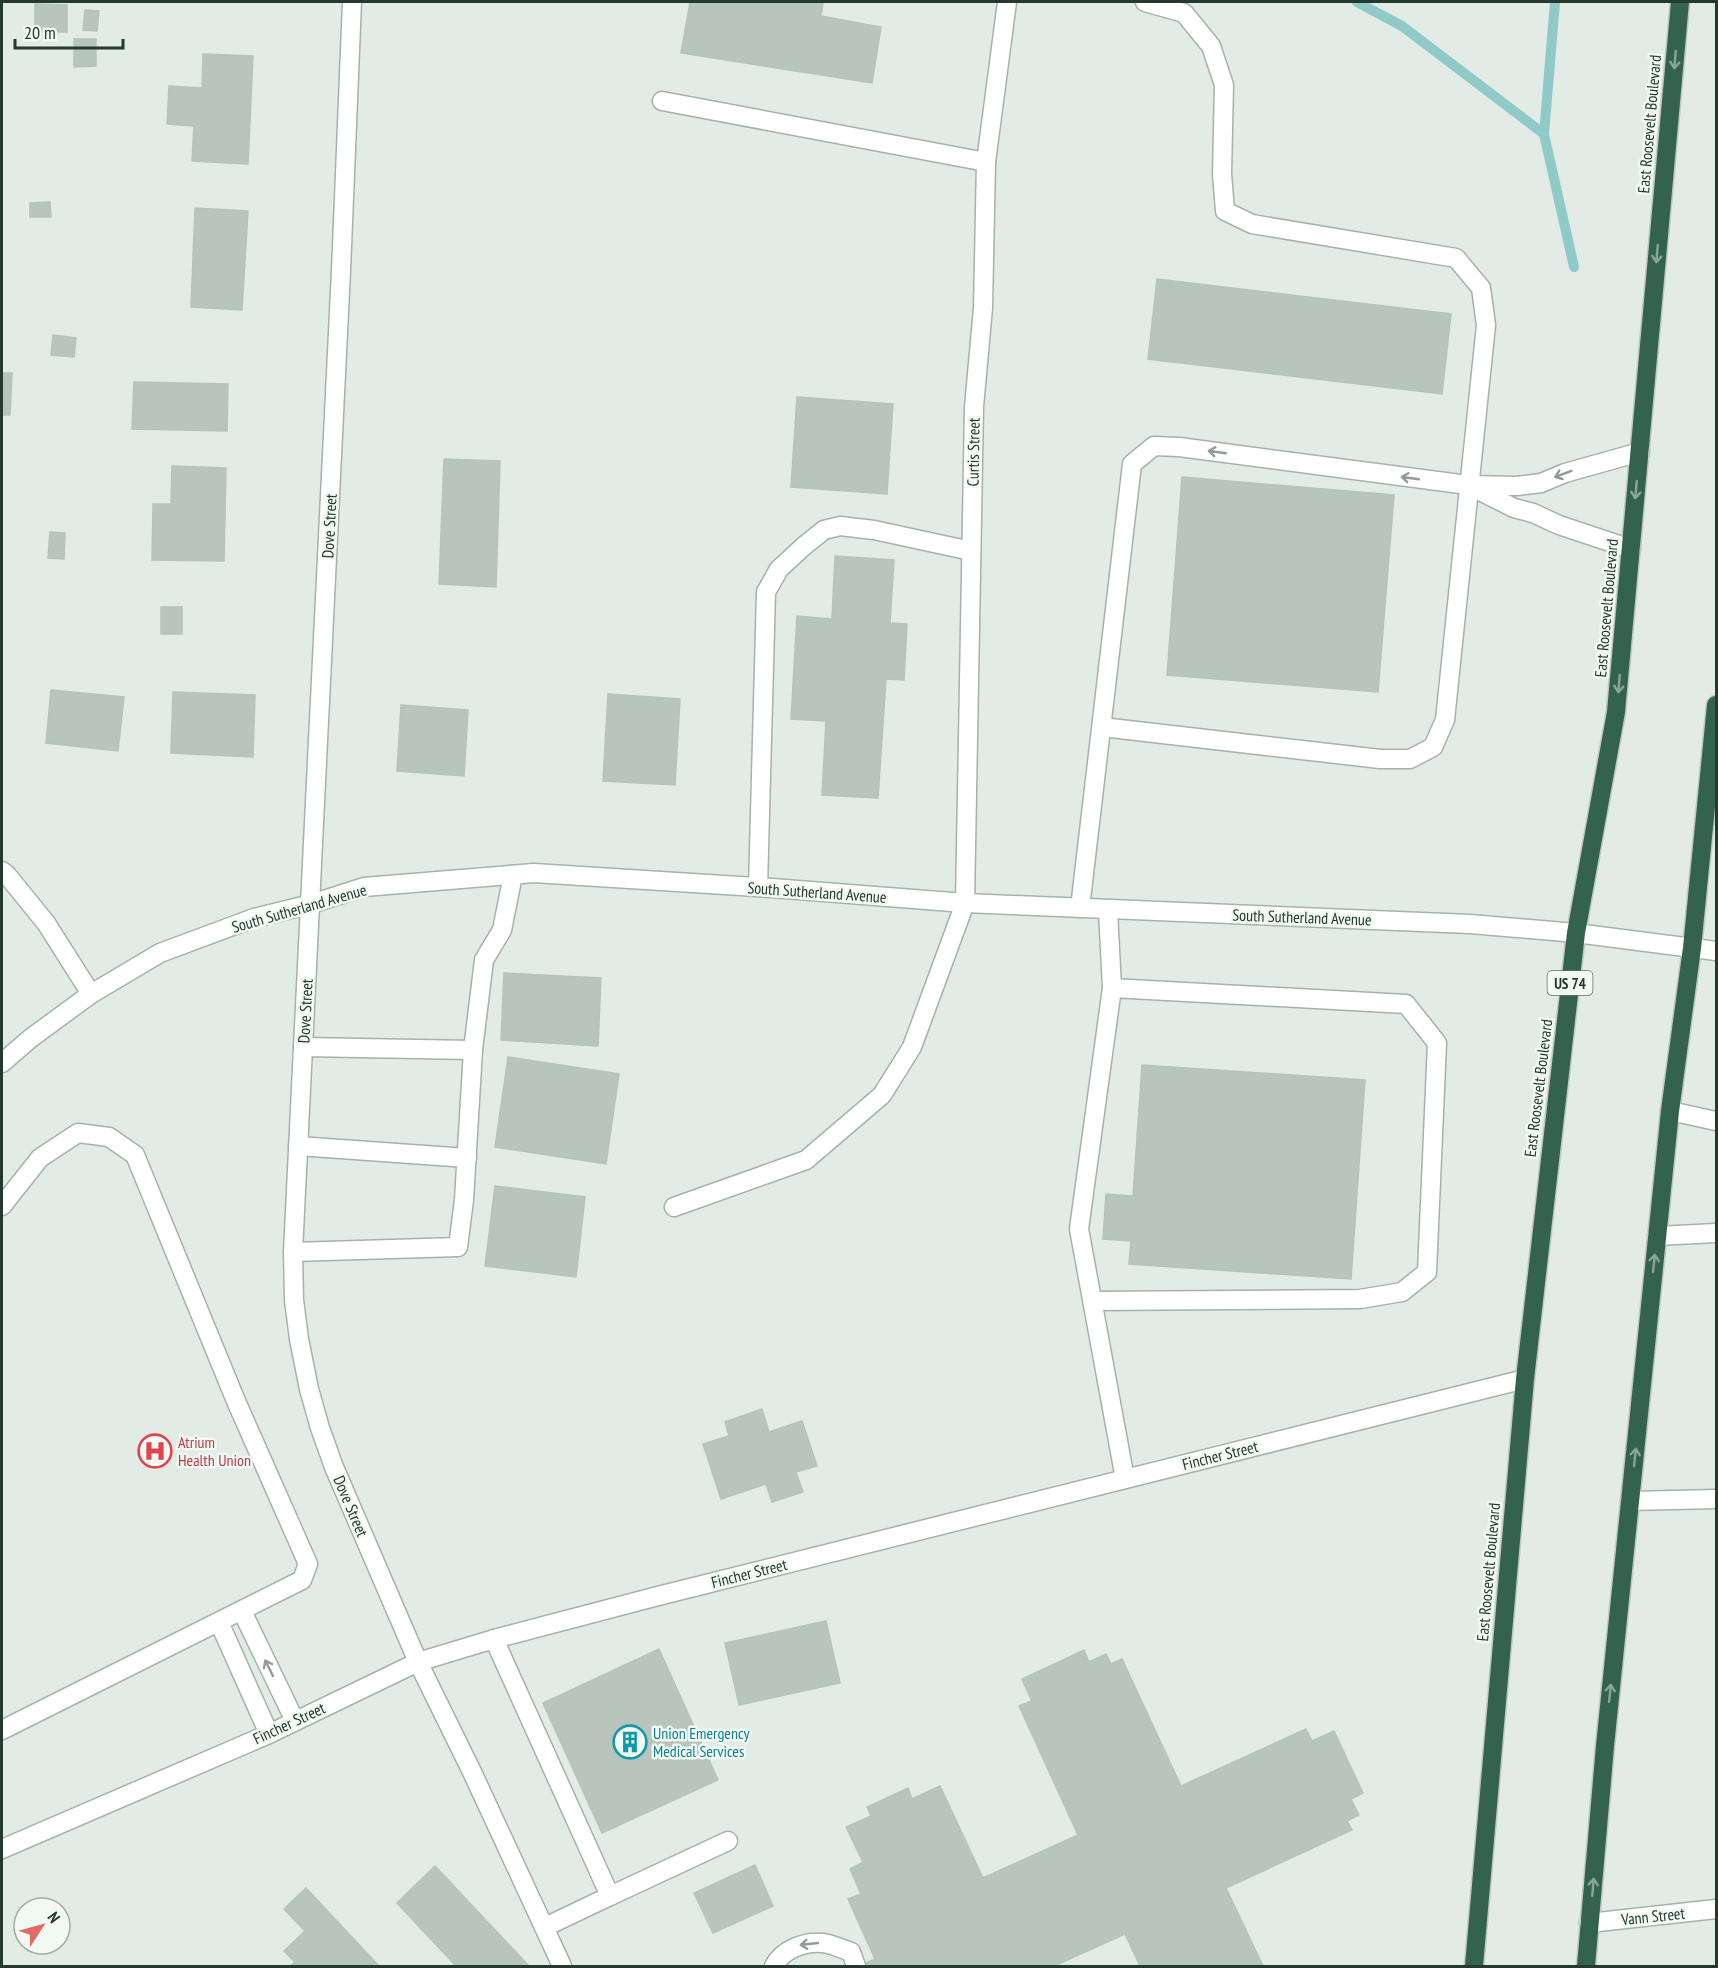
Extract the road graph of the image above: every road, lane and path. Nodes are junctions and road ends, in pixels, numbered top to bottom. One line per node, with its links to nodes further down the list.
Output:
1 (352, 2): 17 (street, Dove Street)
2 (1007, 2): 6 (street, Curtis Street)
3 (1145, 2): 8 (street)
4 (1680, 2): 7 (highway, East Roosevelt Boulevard / US 74, one-way to 7)
5 (662, 101): 6 (street)
6 (986, 162): 10 (street, Curtis Street)
7 (1640, 452): 8 (street, one-way to 8); 9 (highway, East Roosevelt Boulevard / US 74, one-way to 9)
8 (1468, 486): 9 (street); 12 (street); 12 (street, one-way to 12)
9 (1630, 549): 20 (highway, East Roosevelt Boulevard / US 74, one-way to 20)
10 (971, 551): 15 (street); 16 (street, Curtis Street)
11 (1716, 705): 21 (highway)
12 (1102, 726): 18 (street)
13 (2, 871): 24 (street)
14 (513, 875): 15 (street, South Sutherland Avenue); 17 (street, South Sutherland Avenue); 26 (street)
15 (758, 887): 16 (street, South Sutherland Avenue)
16 (965, 903): 18 (street, South Sutherland Avenue); 33 (street, Curtis Street)
17 (310, 904): 24 (street, South Sutherland Avenue); 25 (street, Dove Street)
18 (1080, 908): 19 (street, South Sutherland Avenue)
19 (1108, 910): 20 (street, South Sutherland Avenue); 23 (street)
20 (1576, 933): 21 (street, South Sutherland Avenue); 38 (highway, East Roosevelt Boulevard / US 74)
21 (1692, 948): 22 (street, South Sutherland Avenue); 28 (highway)
22 (1716, 951)
23 (1112, 988): 37 (street); 37 (street)
24 (91, 994): 27 (street, South Sutherland Avenue)
25 (303, 1047): 26 (street); 30 (street, Dove Street)
26 (473, 1050): 31 (street)
27 (2, 1063)
28 (1670, 1111): 29 (street); 35 (highway)
29 (1716, 1121)
30 (298, 1146): 31 (street); 36 (street, Dove Street)
31 (466, 1158): 36 (street)
32 (2, 1206): 42 (street)
33 (674, 1207)
34 (1716, 1233): 35 (street)
35 (1657, 1236): 41 (highway, one-way to 35)
36 (294, 1252): 45 (street, Dove Street)
37 (1092, 1301): 39 (street)
38 (1525, 1379): 39 (street, Fincher Street); 58 (highway, East Roosevelt Boulevard / US 74)
39 (1125, 1479): 44 (street, Fincher Street)
40 (1716, 1499): 41 (street)
41 (1630, 1501): 53 (highway, one-way to 41)
42 (242, 1611): 43 (street); 46 (street, one-way to 42)
43 (219, 1622): 47 (street); 48 (street)
44 (494, 1639): 45 (street, Fincher Street); 51 (street)
45 (418, 1662): 46 (street, Fincher Street); 54 (street, Dove Street)
46 (295, 1721): 48 (street, Fincher Street)
47 (2, 1730)
48 (268, 1734): 50 (street, Fincher Street)
49 (728, 1841): 51 (street)
50 (2, 1850)
51 (610, 1896): 54 (street)
52 (1716, 1909): 53 (street, Vann Street)
53 (1590, 1923): 59 (highway)
54 (545, 1927): 55 (street, Dove Street)
55 (562, 1966)
56 (774, 1966): 57 (street, one-way to 56)
57 (856, 1966)
58 (1474, 1966)
59 (1586, 1966)

